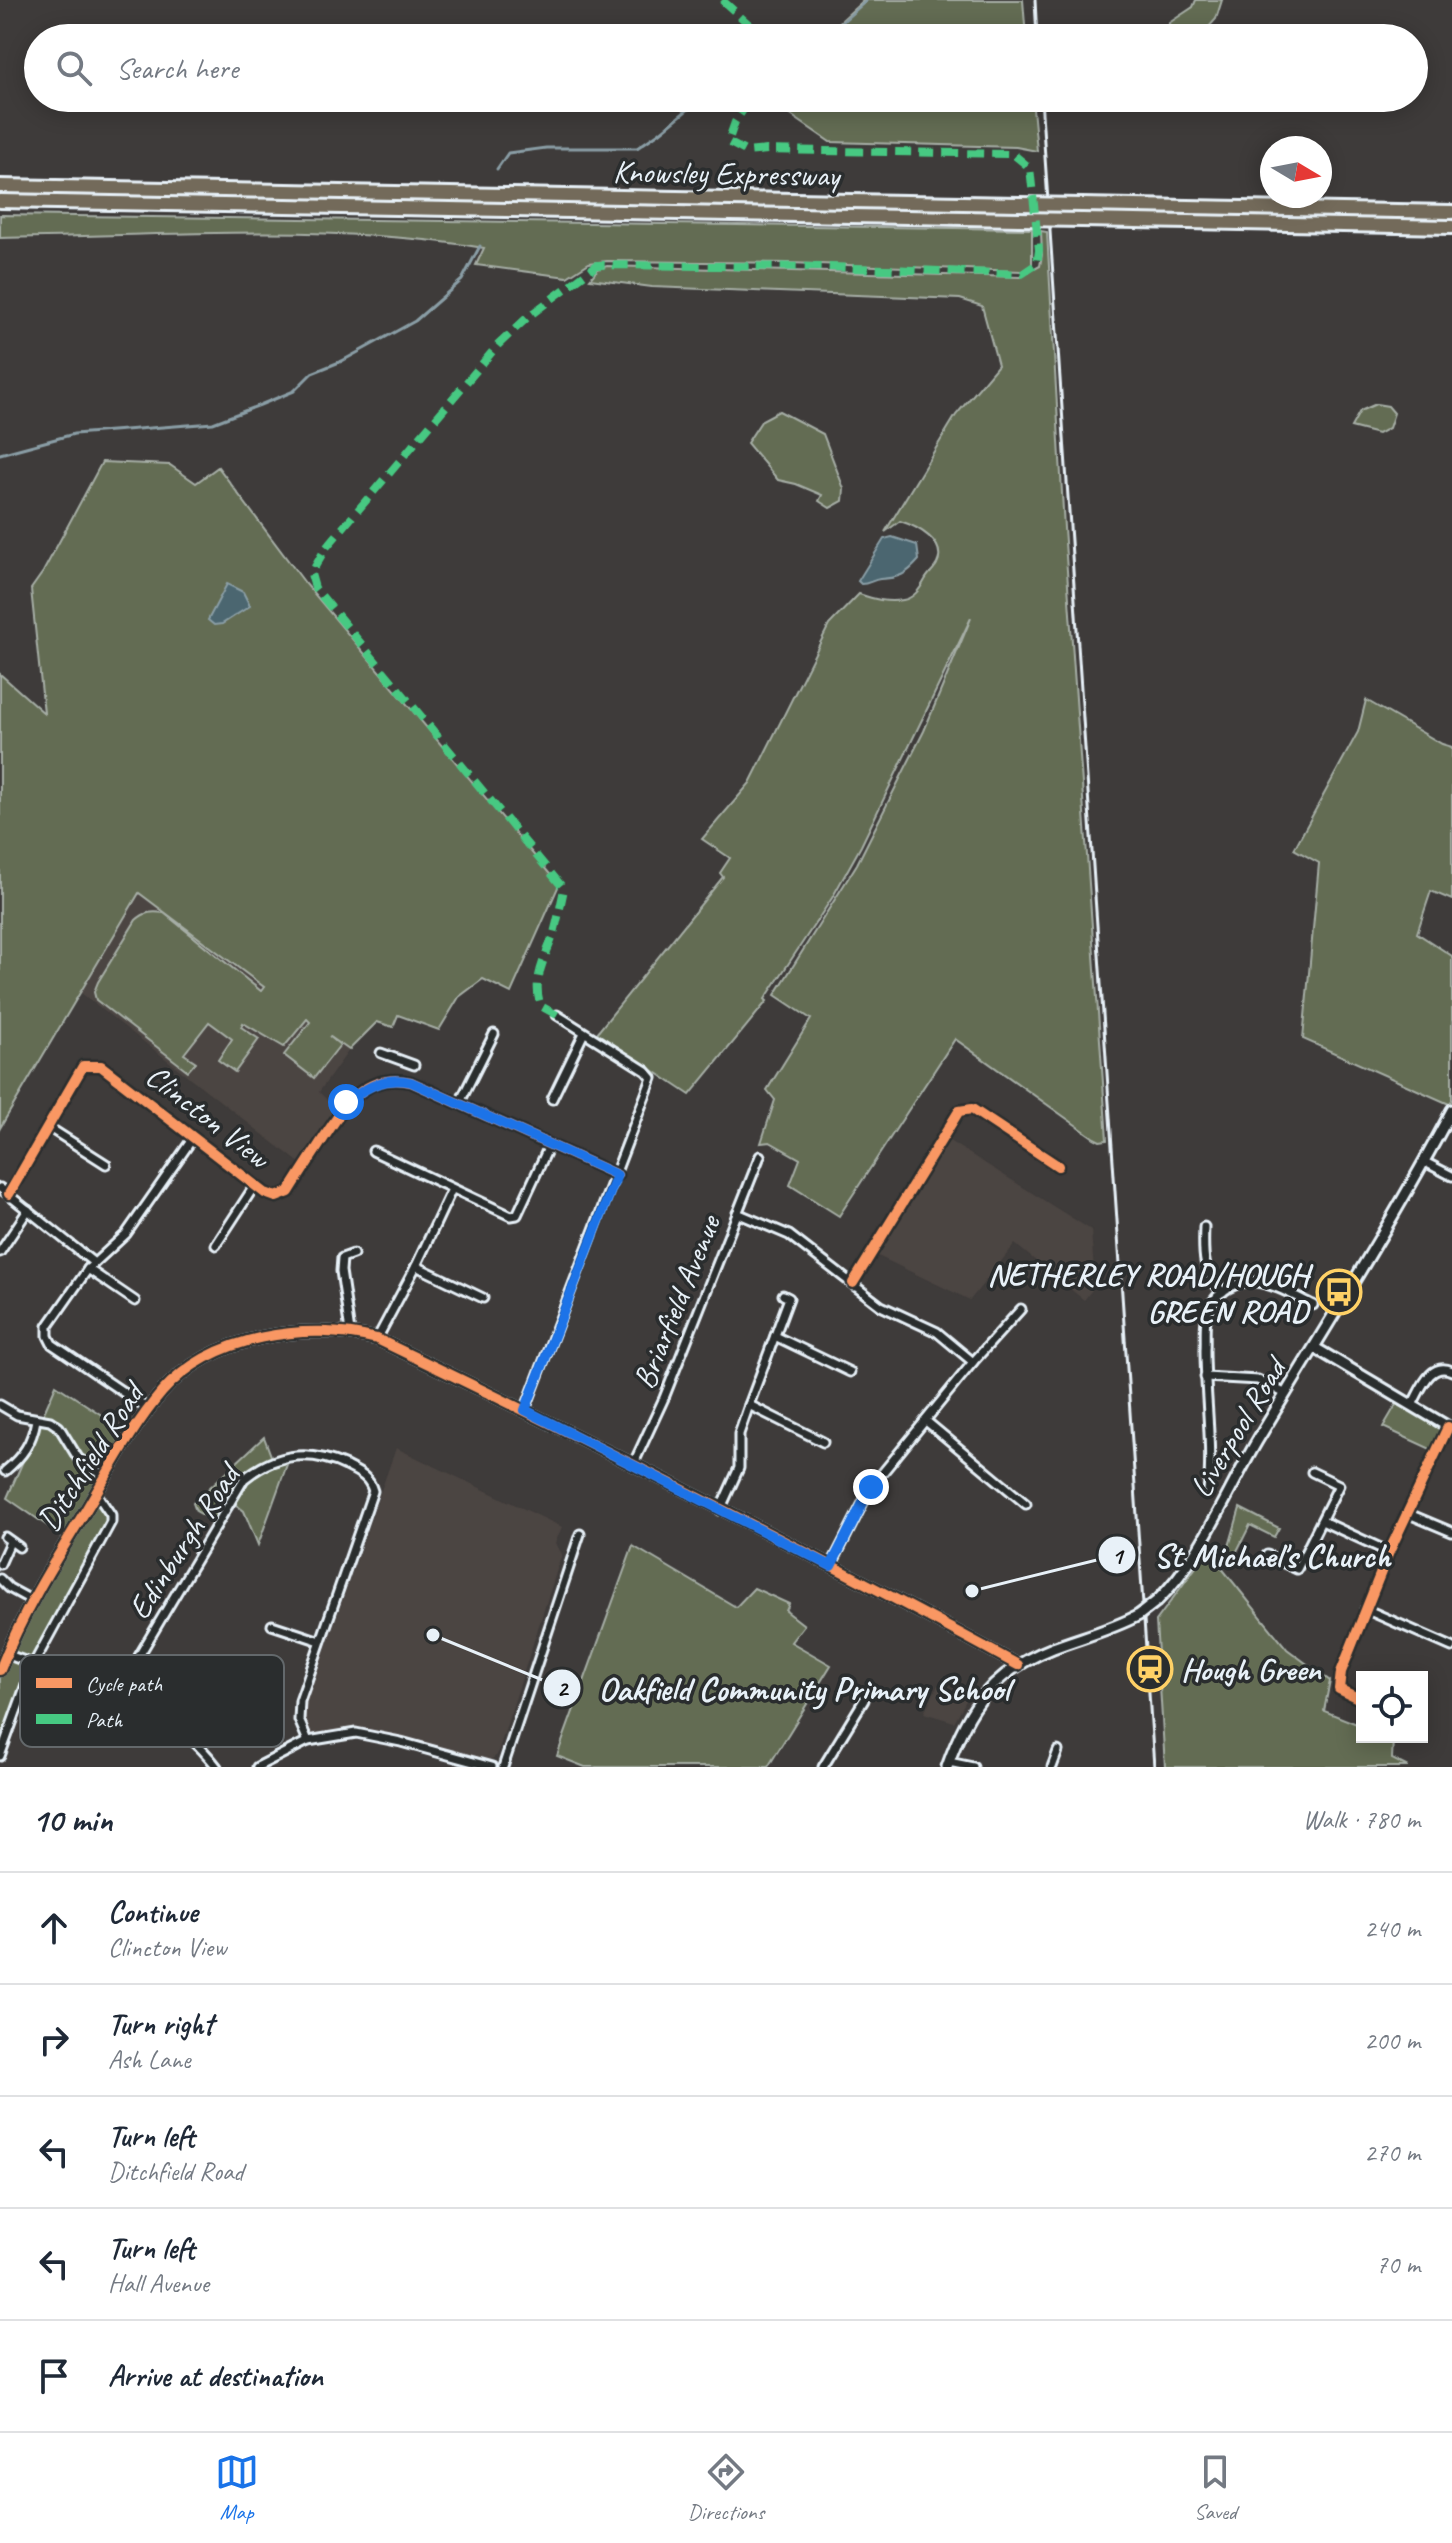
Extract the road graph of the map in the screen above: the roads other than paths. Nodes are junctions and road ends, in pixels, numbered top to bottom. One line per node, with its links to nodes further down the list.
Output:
1 (0, 186): 3 (highway, Knowsley Expressway, bridge)
2 (0, 201): 4 (highway, Knowsley Expressway, bridge)
3 (1452, 212)
4 (1452, 227)
5 (557, 1015): 6 (street)
6 (584, 1033): 12 (street); 23 (street)
7 (494, 1034): 13 (street)
8 (381, 1053): 9 (street)
9 (402, 1061): 10 (street); 11 (street)
10 (414, 1065)
11 (399, 1079): 13 (street); 25 (street, Clincton View)
12 (552, 1099)
13 (459, 1104): 17 (street)
14 (1452, 1110): 20 (street, Liverpool Road)
15 (48, 1127): 16 (street, Clincton View); 21 (street); 28 (street, Clincton View)
16 (193, 1138): 25 (street, Clincton View); 35 (street)
17 (549, 1146): 23 (street); 27 (street)
18 (373, 1151): 27 (street)
19 (760, 1156): 30 (street, Briarfield Avenue)
20 (1425, 1162): 24 (street); 47 (street, Liverpool Road)
21 (106, 1164)
22 (1058, 1166): 37 (street)
23 (617, 1175): 57 (street)
24 (1452, 1176)
25 (255, 1185): 32 (street)
26 (0, 1188): 28 (street)
27 (452, 1189): 36 (street)
28 (9, 1194): 29 (street)
29 (28, 1210): 33 (street); 35 (street)
30 (737, 1213): 37 (street); 62 (street, Briarfield Avenue)
31 (1204, 1227): 38 (street)
32 (216, 1245)
33 (0, 1252)
34 (353, 1254): 44 (street)
35 (91, 1266): 41 (street); 56 (street)
36 (416, 1266): 40 (street); 46 (street)
37 (853, 1283): 49 (street)
38 (1223, 1292): 42 (street); 51 (street)
39 (783, 1295): 45 (street)
40 (483, 1298)
41 (135, 1301)
42 (1313, 1305)
43 (1021, 1309): 49 (street)
44 (350, 1332): 46 (street, Ditchfield Road); 56 (street, Ditchfield Road)
45 (775, 1336): 48 (street); 54 (street)
46 (377, 1339): 57 (street, Ditchfield Road)
47 (1315, 1348): 52 (street, Liverpool Road); 55 (street)
48 (848, 1358)
49 (973, 1362): 59 (street)
50 (1452, 1371): 55 (street)
51 (1205, 1377): 52 (street); 65 (street)
52 (1286, 1394): 91 (street, Liverpool Road, bridge)
53 (0, 1405): 58 (street)
54 (749, 1405): 61 (street); 71 (street)
55 (1412, 1405): 60 (street)
56 (148, 1409): 67 (street, Ditchfield Road)
57 (525, 1410): 62 (street, Ditchfield Road)
58 (36, 1420): 63 (street); 67 (street)
59 (926, 1421): 70 (street); 80 (street)
60 (1450, 1428): 72 (street)
61 (811, 1450)
62 (633, 1465): 71 (street, Ditchfield Road)
63 (5, 1471)
64 (1312, 1472): 73 (street)
65 (1210, 1473): 66 (street); 68 (street)
66 (1222, 1474)
67 (105, 1477): 69 (street, Ditchfield Road)
68 (1208, 1491)
69 (96, 1493): 82 (street, Ditchfield Road); 88 (street)
70 (1026, 1504)
71 (720, 1510): 80 (street, Ditchfield Road)
72 (1409, 1514): 74 (street); 77 (street)
73 (1322, 1521): 77 (street); 78 (street)
74 (1452, 1532)
75 (580, 1534): 104 (street)
76 (19, 1547): 79 (street)
77 (1389, 1552): 83 (street)
78 (1267, 1555)
79 (0, 1564)
80 (831, 1566): 91 (street, Ditchfield Road)
81 (0, 1579): 82 (street)
82 (31, 1600): 87 (street, Ditchfield Road)
83 (1365, 1609): 86 (street); 93 (street)
84 (272, 1625): 85 (street)
85 (320, 1641): 89 (street, Edinburgh Road); 96 (street, Edinburgh Road)
86 (1452, 1647)
87 (6, 1654): 90 (street); 92 (street, Ditchfield Road)
88 (38, 1655)
89 (140, 1655)
90 (20, 1660)
91 (1018, 1665): 100 (street, Liverpool Road)
92 (0, 1670)
93 (1356, 1697)
94 (864, 1700): 105 (street)
95 (20, 1701): 99 (street)
96 (308, 1741): 102 (street); 103 (street)
97 (200, 1747): 101 (street)
98 (1058, 1751): 107 (street)
99 (0, 1756)
100 (948, 1764): 106 (street)
101 (217, 1767)
102 (257, 1767)
103 (492, 1767)
104 (503, 1767)
105 (823, 1767)
106 (973, 1767)
107 (1052, 1767)

